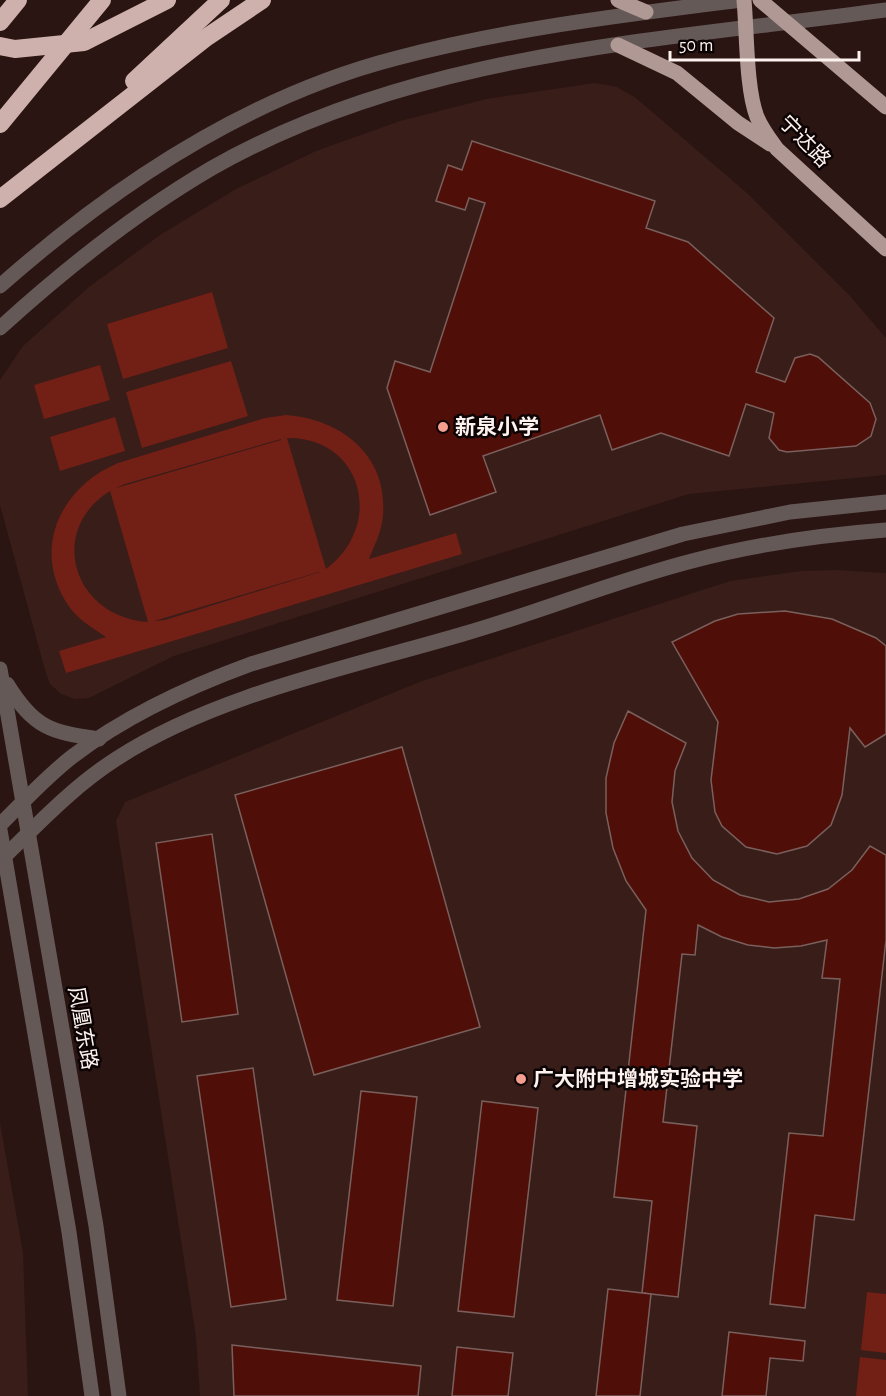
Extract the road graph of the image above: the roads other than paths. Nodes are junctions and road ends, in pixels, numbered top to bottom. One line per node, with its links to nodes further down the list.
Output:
1 (18, 0): 11 (highway)
2 (102, 0): 17 (highway)
3 (167, 0): 15 (highway)
4 (221, 0): 19 (highway)
5 (262, 0): 19 (highway)
6 (618, 0): 10 (main road)
7 (743, 0): 10 (street); 13 (main road, 宁达路)
8 (760, 0): 12 (main road)
9 (886, 10): 12 (street)
10 (646, 12): 22 (street)
11 (0, 22)
12 (789, 23): 13 (street); 16 (main road)
13 (747, 28): 14 (street); 18 (main road, 宁达路)
14 (618, 45): 18 (main road); 23 (street)
15 (0, 46)
16 (886, 107)
17 (0, 124)
18 (777, 149): 21 (main road, 宁达路)
19 (40, 168): 20 (highway)
20 (0, 199)
21 (886, 249)
22 (0, 286)
23 (1, 328)
24 (886, 502): 27 (street)
25 (886, 530): 31 (street)
26 (1, 673): 27 (street); 28 (street, 凤凰东路)
27 (99, 739): 28 (street)
28 (23, 802): 29 (street); 31 (street, 凤凰东路)
29 (0, 825)
30 (0, 831): 32 (street)
31 (29, 833): 32 (street); 34 (street, 凤凰东路)
32 (4, 857): 33 (street)
33 (92, 1396)
34 (119, 1396)

